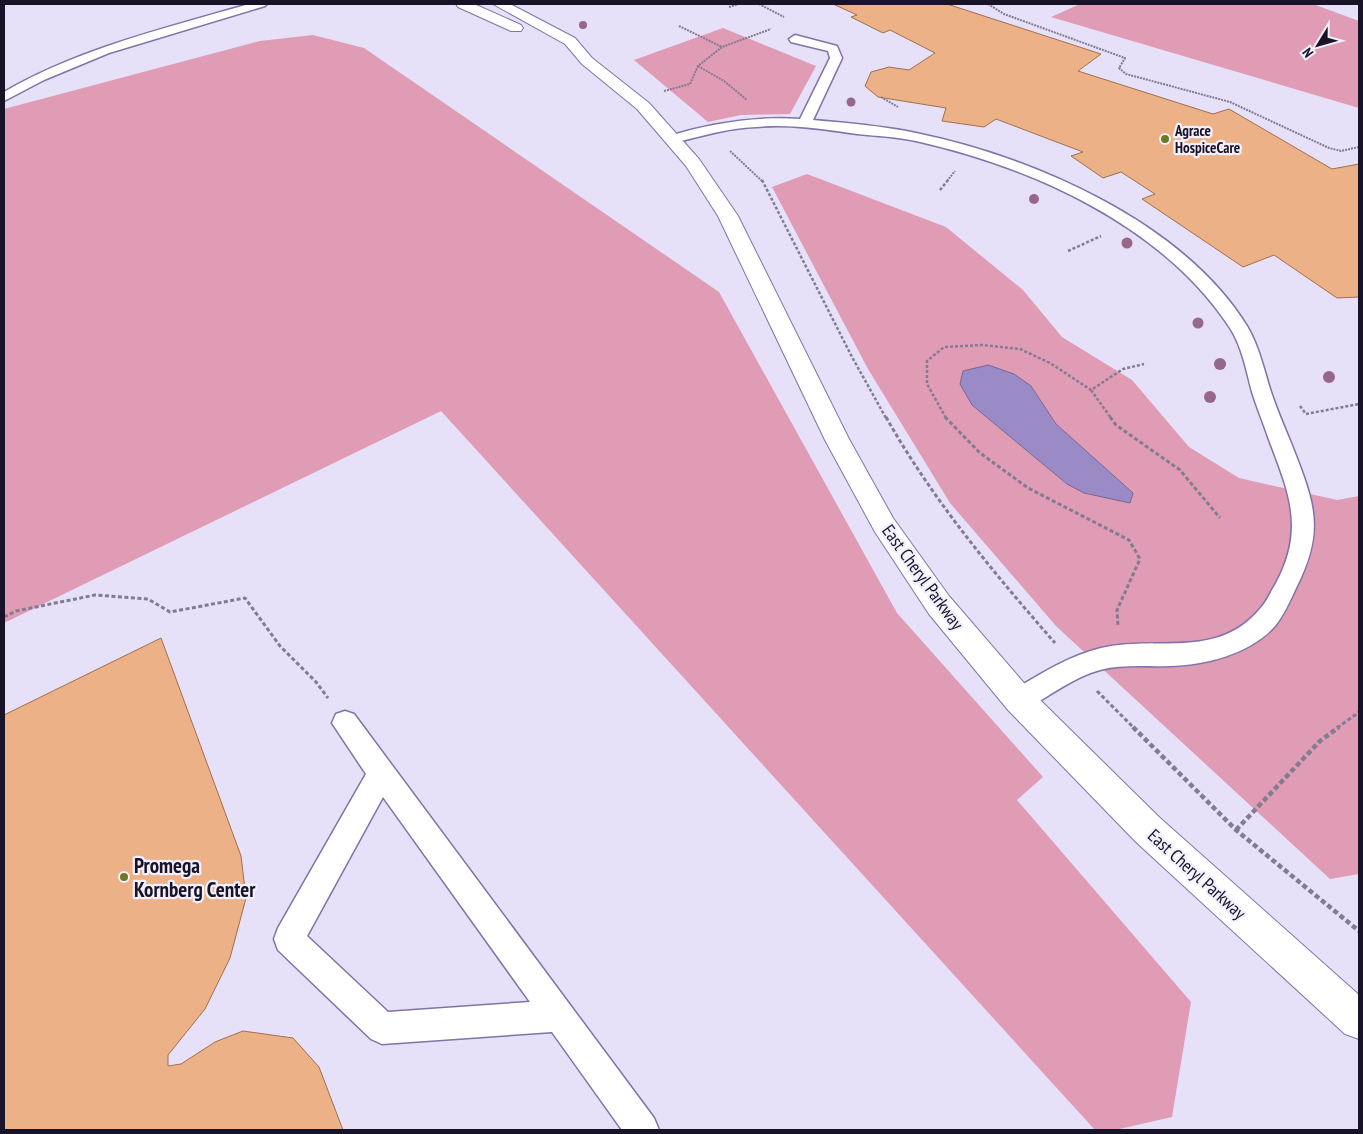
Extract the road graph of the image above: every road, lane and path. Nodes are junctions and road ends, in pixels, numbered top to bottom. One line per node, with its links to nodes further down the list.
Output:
1 (260, 4): 14 (lane)
2 (463, 4): 11 (street, East Cheryl Parkway)
3 (500, 4): 11 (street, East Cheryl Parkway)
4 (739, 4): 6 (path)
5 (988, 4): 19 (path)
6 (729, 7)
7 (679, 26): 10 (path)
8 (772, 29): 10 (path)
9 (795, 39): 16 (lane)
10 (722, 47): 12 (path)
11 (587, 60): 17 (street, East Cheryl Parkway)
12 (698, 66): 13 (path); 15 (path)
13 (664, 91)
14 (4, 97)
15 (764, 122): 16 (lane); 17 (lane)
16 (805, 123): 29 (lane)
17 (674, 139): 31 (street, East Cheryl Parkway)
18 (725, 146): 28 (path)
19 (1359, 147)
20 (1094, 239): 21 (path)
21 (1068, 252)
22 (1144, 364): 23 (path)
23 (1090, 390): 26 (path); 29 (path)
24 (1295, 398): 25 (path)
25 (1359, 404)
26 (1220, 518)
27 (4, 617): 33 (path)
28 (1061, 650)
29 (1119, 655): 31 (lane)
30 (1094, 688): 35 (path)
31 (1019, 700): 38 (street, East Cheryl Parkway)
32 (1359, 712): 35 (path)
33 (345, 723): 34 (lane)
34 (380, 773): 37 (lane); 37 (lane)
35 (1236, 830): 36 (path)
36 (1359, 931)
37 (559, 1016): 39 (lane)
38 (1359, 1020)
39 (642, 1130)

